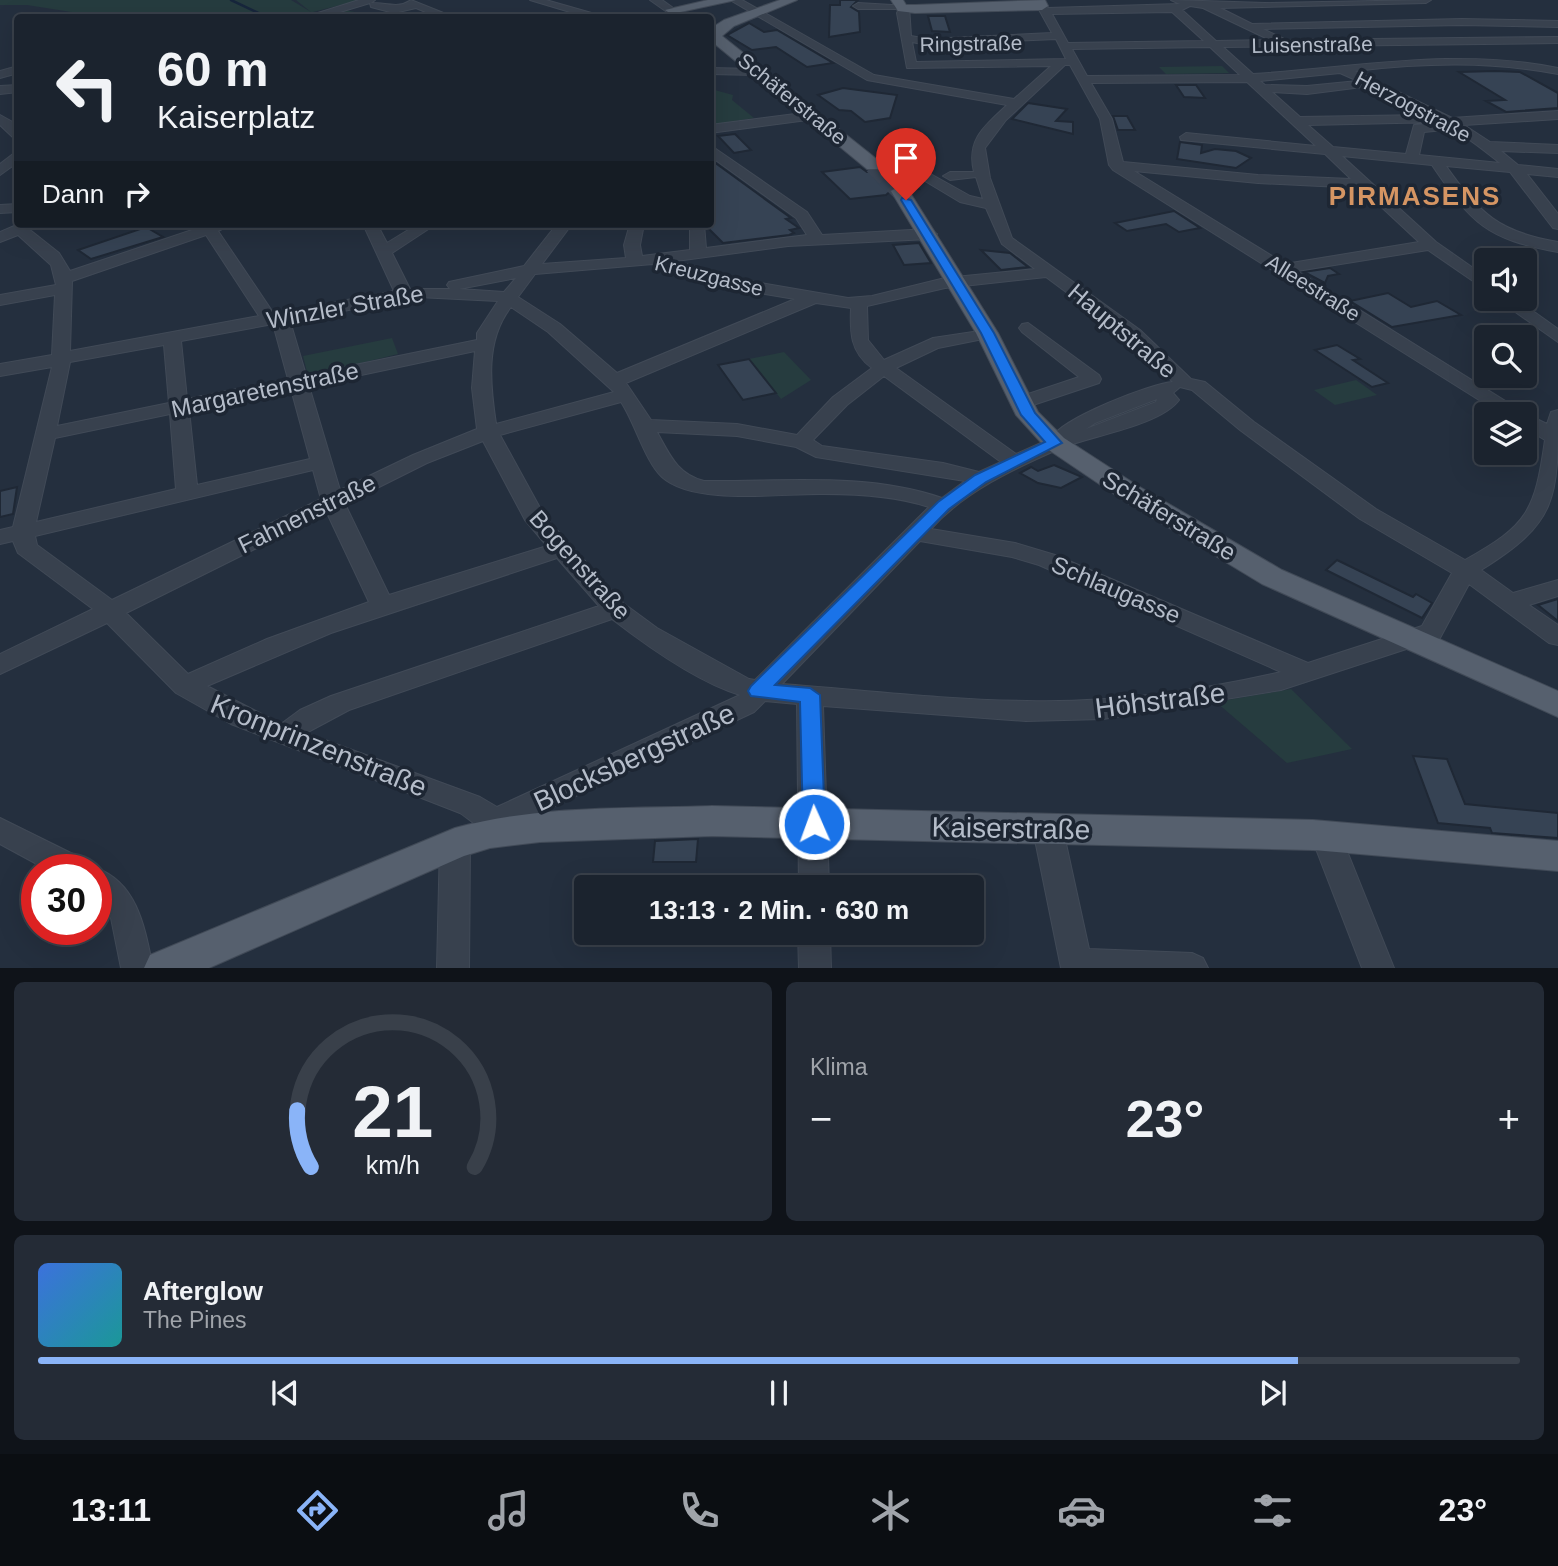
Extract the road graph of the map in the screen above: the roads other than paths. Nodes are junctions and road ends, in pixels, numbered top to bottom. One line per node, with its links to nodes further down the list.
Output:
1 (535, 0): 14 (street)
2 (655, 0): 13 (street)
3 (733, 0): 13 (main road); 15 (street)
4 (791, 0): 15 (main road)
5 (1426, 0): 7 (street)
6 (372, 2): 12 (street); 16 (street)
7 (1209, 3): 9 (street); 22 (street, Herzogstraße)
8 (901, 5): 10 (main road); 11 (street); 24 (street, Ringstraße)
9 (1175, 5): 10 (street); 28 (street)
10 (1042, 6): 26 (street)
11 (863, 7)
12 (415, 8): 17 (street)
13 (671, 10): 20 (main road)
14 (582, 12): 18 (street); 19 (street)
15 (758, 12): 23 (main road); 38 (street)
16 (323, 14)
17 (437, 14)
18 (576, 14)
19 (589, 14)
20 (677, 14)
21 (1558, 24): 22 (street)
22 (1249, 26): 27 (street, Herzogstraße)
23 (714, 31): 33 (main road, Schäferstraße)
24 (906, 38): 26 (street, Luisenstraße); 29 (street, Ringstraße)
25 (1558, 40): 27 (street, Luisenstraße)
26 (1063, 41): 28 (street, Luisenstraße); 29 (street)
27 (1289, 45): 28 (street, Luisenstraße); 30 (street, Herzogstraße)
28 (1216, 47): 34 (street)
29 (1068, 62): 35 (street); 38 (street, Hauptstraße)
30 (1339, 68): 32 (street); 34 (street); 36 (street, Herzogstraße)
31 (714, 71): 33 (street)
32 (1558, 71)
33 (756, 72): 40 (main road, Schäferstraße)
34 (1250, 78): 35 (street); 37 (street)
35 (1084, 79): 53 (street)
36 (1371, 83): 37 (street); 43 (street, Herzogstraße)
37 (1262, 88): 42 (street)
38 (1011, 102): 62 (street, Hauptstraße)
39 (1558, 115): 43 (street)
40 (811, 116): 44 (street); 55 (main road, Schäferstraße)
41 (0, 119): 45 (street)
42 (1298, 121): 43 (street); 49 (street)
43 (1449, 122): 47 (street, Herzogstraße); 52 (street)
44 (714, 128)
45 (14, 130)
46 (1186, 137): 49 (street)
47 (1484, 146): 48 (street); 56 (street, Herzogstraße)
48 (1557, 150)
49 (1332, 152): 52 (street); 60 (street)
50 (714, 155): 75 (street)
51 (14, 157): 57 (street)
52 (1411, 159): 54 (street)
53 (1115, 161): 60 (street); 82 (street, Alleestraße)
54 (1436, 161): 56 (street); 77 (street)
55 (873, 165)
56 (1515, 169): 58 (street); 63 (street, Herzogstraße)
57 (0, 171)
58 (1558, 173)
59 (970, 176): 62 (street)
60 (1365, 184): 76 (street)
61 (900, 191): 73 (main road, Schäferstraße)
62 (992, 205): 84 (street, Hauptstraße)
63 (1558, 225)
64 (20, 228): 74 (street)
65 (27, 228): 87 (street)
66 (209, 228): 87 (street)
67 (215, 228): 95 (street)
68 (372, 228): 78 (street)
69 (422, 228): 78 (street)
70 (562, 228): 83 (street, Bogenstraße)
71 (635, 228): 81 (street)
72 (697, 228): 79 (street)
73 (929, 234): 75 (street); 86 (main road, Schäferstraße)
74 (0, 237)
75 (817, 239): 79 (street)
76 (1431, 245): 82 (street); 85 (street)
77 (1558, 247)
78 (385, 251): 89 (street)
79 (698, 253): 80 (street)
80 (655, 259): 81 (street, Kreuzgasse); 91 (street, Kreuzgasse)
81 (635, 262): 83 (street, Kreuzgasse)
82 (1283, 269): 110 (street, Alleestraße)
83 (530, 270): 88 (street, Kreuzgasse); 90 (street, Bogenstraße)
84 (1049, 272): 86 (street, Kreuzgasse); 102 (street, Hauptstraße)
85 (1474, 276)
86 (957, 281): 93 (street, Kreuzgasse); 97 (main road, Schäferstraße)
87 (63, 284): 92 (street); 103 (street)
88 (435, 291): 89 (street, Winzler Straße); 90 (street, Winzler Straße)
89 (404, 294): 95 (street, Winzler Straße)
90 (507, 298): 100 (street, Bogenstraße); 108 (street, Winzler Straße)
91 (810, 299): 93 (street, Kreuzgasse); 108 (street, Fahnenstraße)
92 (0, 300)
93 (859, 303): 104 (street)
94 (1522, 311): 98 (street)
95 (275, 319): 99 (street, Winzler Straße); 106 (street)
96 (1028, 328): 109 (street)
97 (987, 333): 104 (street); 109 (main road, Schäferstraße)
98 (1558, 337)
99 (172, 338): 103 (street, Winzler Straße); 111 (street)
100 (484, 344): 106 (street, Margaretenstraße); 115 (street, Bogenstraße)
101 (1173, 345): 102 (street)
102 (1153, 350): 107 (street, Hauptstraße)
103 (61, 359): 105 (street, Winzler Straße); 116 (street)
104 (886, 369): 117 (street); 119 (street)
105 (0, 370)
106 (298, 383): 111 (street, Margaretenstraße); 120 (street)
107 (1185, 383): 118 (street, Blocksbergstraße); 128 (street, Hauptstraße)
108 (620, 388): 113 (street, Winzler Straße); 115 (street, Fahnenstraße)
109 (1023, 402): 118 (main road, Schäferstraße)
110 (1496, 402)
111 (178, 409): 116 (street, Margaretenstraße); 122 (street)
112 (1537, 424): 114 (street)
113 (644, 426): 117 (street); 124 (street, Winzler Straße)
114 (1557, 431): 128 (street)
115 (488, 432): 123 (street, Fahnenstraße); 127 (street, Bogenstraße)
116 (46, 435): 126 (street)
117 (802, 442): 121 (street)
118 (1055, 443): 119 (street, Blocksbergstraße); 135 (main road, Schäferstraße)
119 (1013, 461): 121 (street, Blocksbergstraße)
120 (322, 462): 122 (street); 123 (street)
121 (981, 479): 124 (street, Blocksbergstraße)
122 (187, 493): 126 (street)
123 (332, 502): 131 (street); 133 (street, Fahnenstraße)
124 (943, 505): 125 (street, Blocksbergstraße)
125 (915, 533): 137 (street, Schlaugasse); 139 (street, Blocksbergstraße)
126 (12, 535): 133 (street, Kronprinzenstraße)
127 (560, 549): 131 (street); 132 (street, Bogenstraße)
128 (1465, 570): 130 (street, Hauptstraße); 135 (street, Höhstraße)
129 (1558, 588): 130 (street)
130 (1511, 602): 134 (street, Hauptstraße)
131 (383, 606): 138 (street)
132 (615, 609): 139 (street, Bogenstraße); 142 (street)
133 (109, 611): 136 (street, Fahnenstraße); 138 (street, Kronprinzenstraße)
134 (1558, 637)
135 (1410, 640): 137 (street, Höhstraße); 141 (main road, Schäferstraße)
136 (0, 664)
137 (1308, 673): 140 (street, Höhstraße)
138 (185, 686): 142 (street, Kronprinzenstraße)
139 (758, 691): 140 (street, Höhstraße); 144 (street, Blocksbergstraße)
140 (810, 695): 143 (street)
141 (1558, 705)
142 (284, 736): 144 (street, Kronprinzenstraße)
143 (814, 824): 144 (main road, Kaiserstraße); 146 (main road, Kaiserstraße); 151 (street)
144 (500, 826): 148 (main road, Blocksbergstraße)
145 (0, 830): 149 (street)
146 (1048, 830): 147 (main road, Kaiserstraße); 154 (street)
147 (1326, 835): 150 (main road, Kaiserstraße); 160 (street)
148 (455, 843): 156 (main road, Blocksbergstraße); 157 (street)
149 (46, 854)
150 (1533, 854)
151 (814, 875)
152 (112, 892): 155 (street)
153 (814, 945): 158 (street)
154 (1077, 965): 159 (street)
155 (136, 968)
156 (164, 968)
157 (453, 968)
158 (814, 968)
159 (1192, 968)
160 (1378, 968)

